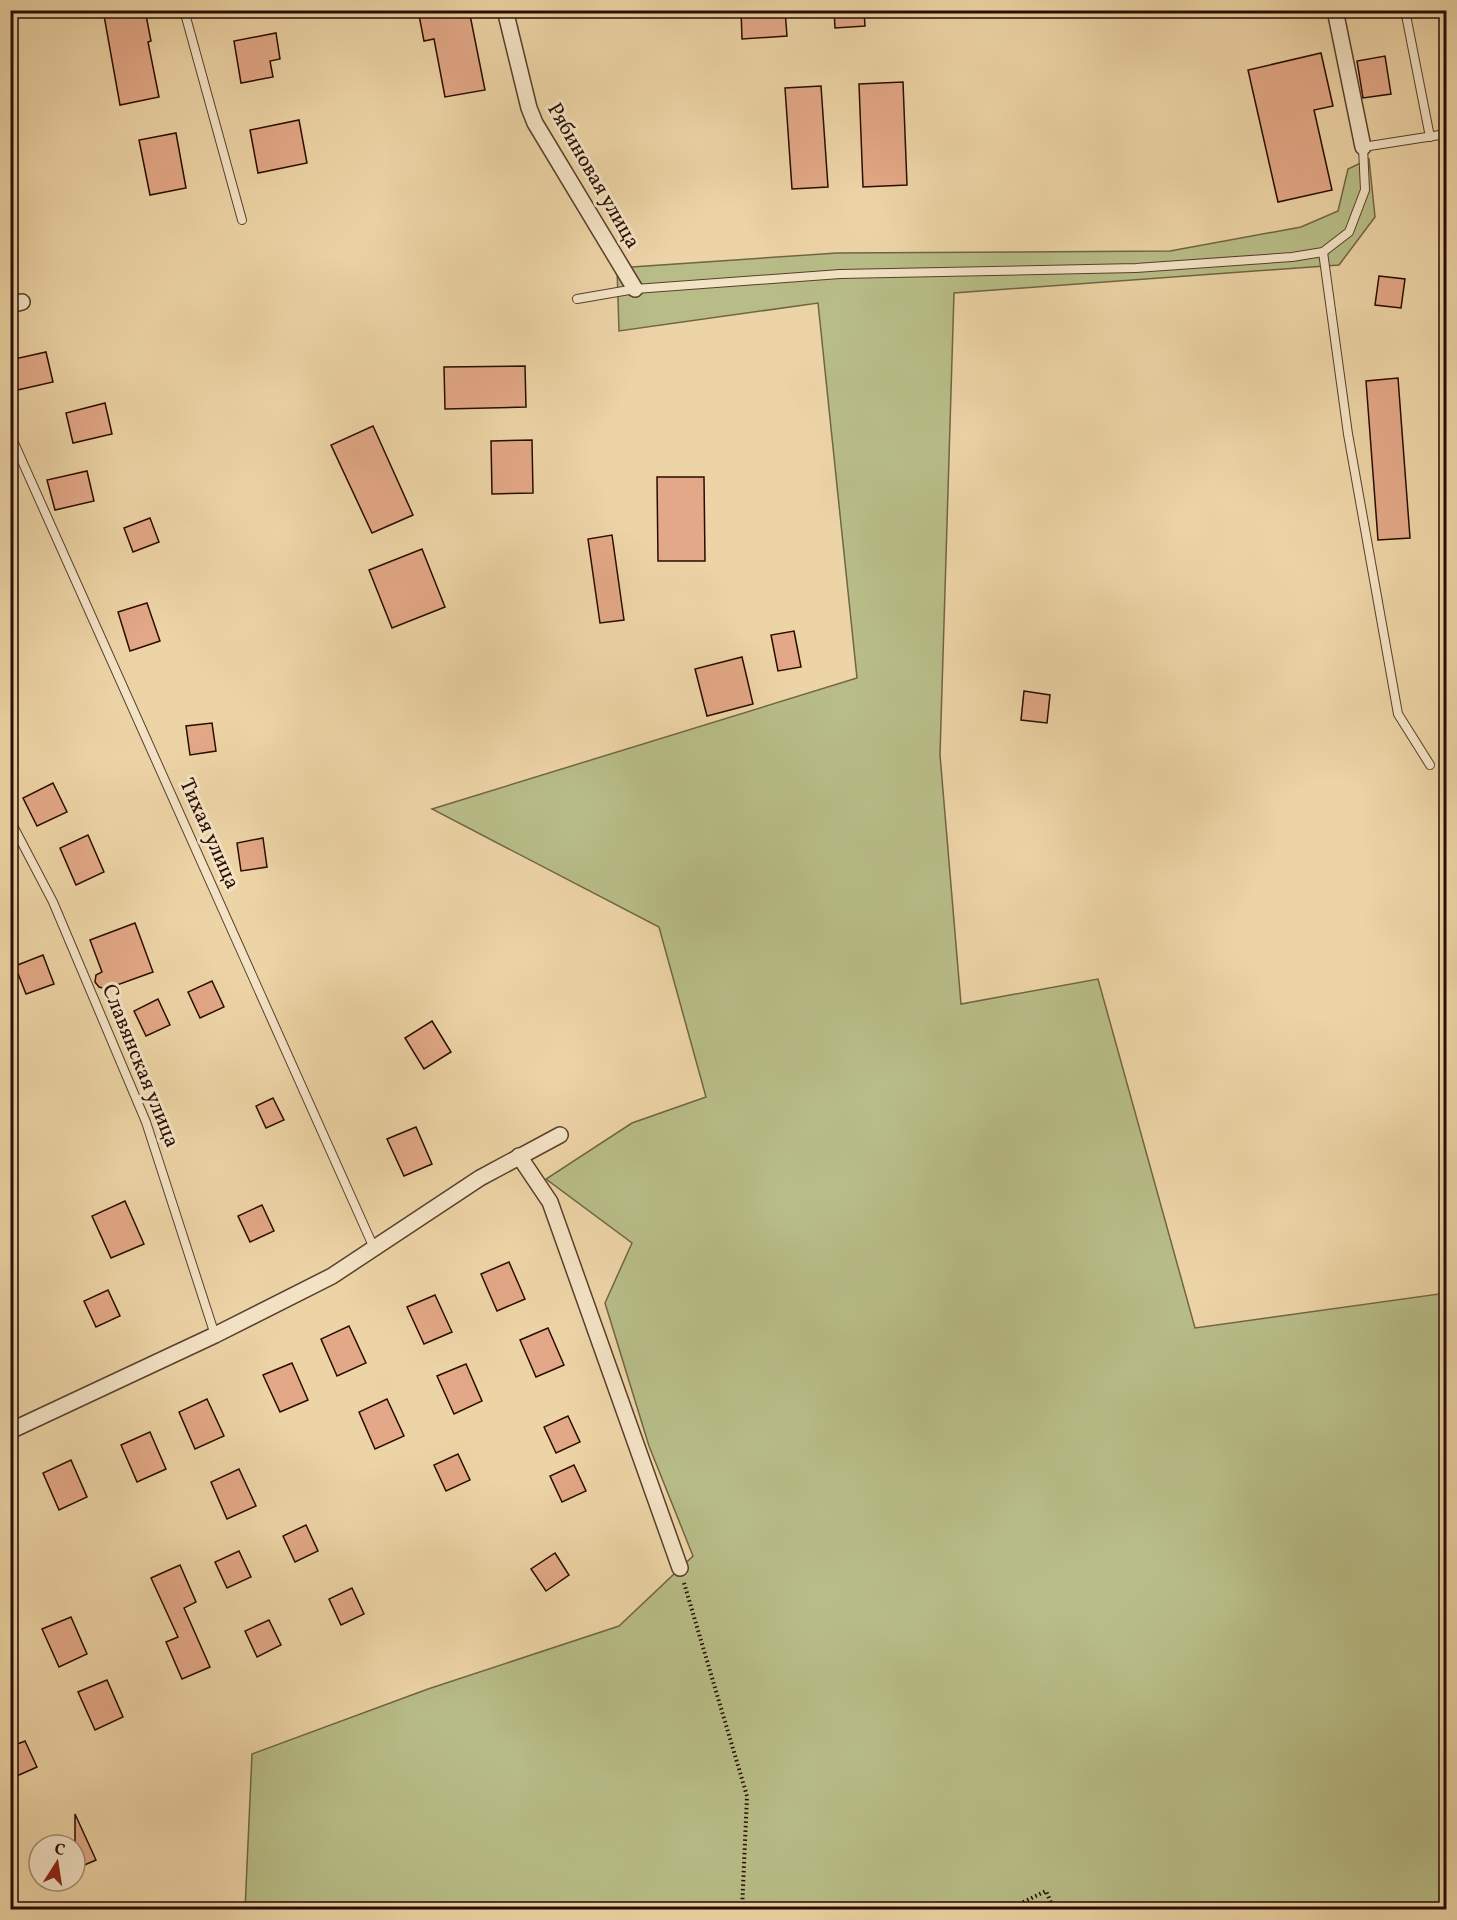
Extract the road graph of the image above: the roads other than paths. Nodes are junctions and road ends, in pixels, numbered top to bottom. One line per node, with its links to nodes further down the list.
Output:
1 (184, 10): 8 (lane)
2 (505, 10): 10 (street, Рябиновая улица)
3 (1335, 10): 7 (street)
4 (1405, 10): 6 (lane)
5 (1446, 135): 6 (lane)
6 (1430, 137): 7 (lane)
7 (1363, 147): 9 (lane)
8 (242, 219)
9 (1323, 252): 10 (lane); 13 (lane)
10 (635, 289): 11 (lane)
11 (577, 299)
12 (10, 434): 17 (lane, Тихая улица)
13 (1430, 765)
14 (10, 820): 18 (lane, Славянская улица)
15 (560, 1135): 16 (street)
16 (519, 1156): 17 (street); 20 (street)
17 (374, 1248): 18 (street)
18 (215, 1335): 19 (street)
19 (10, 1431)
20 (680, 1568)

